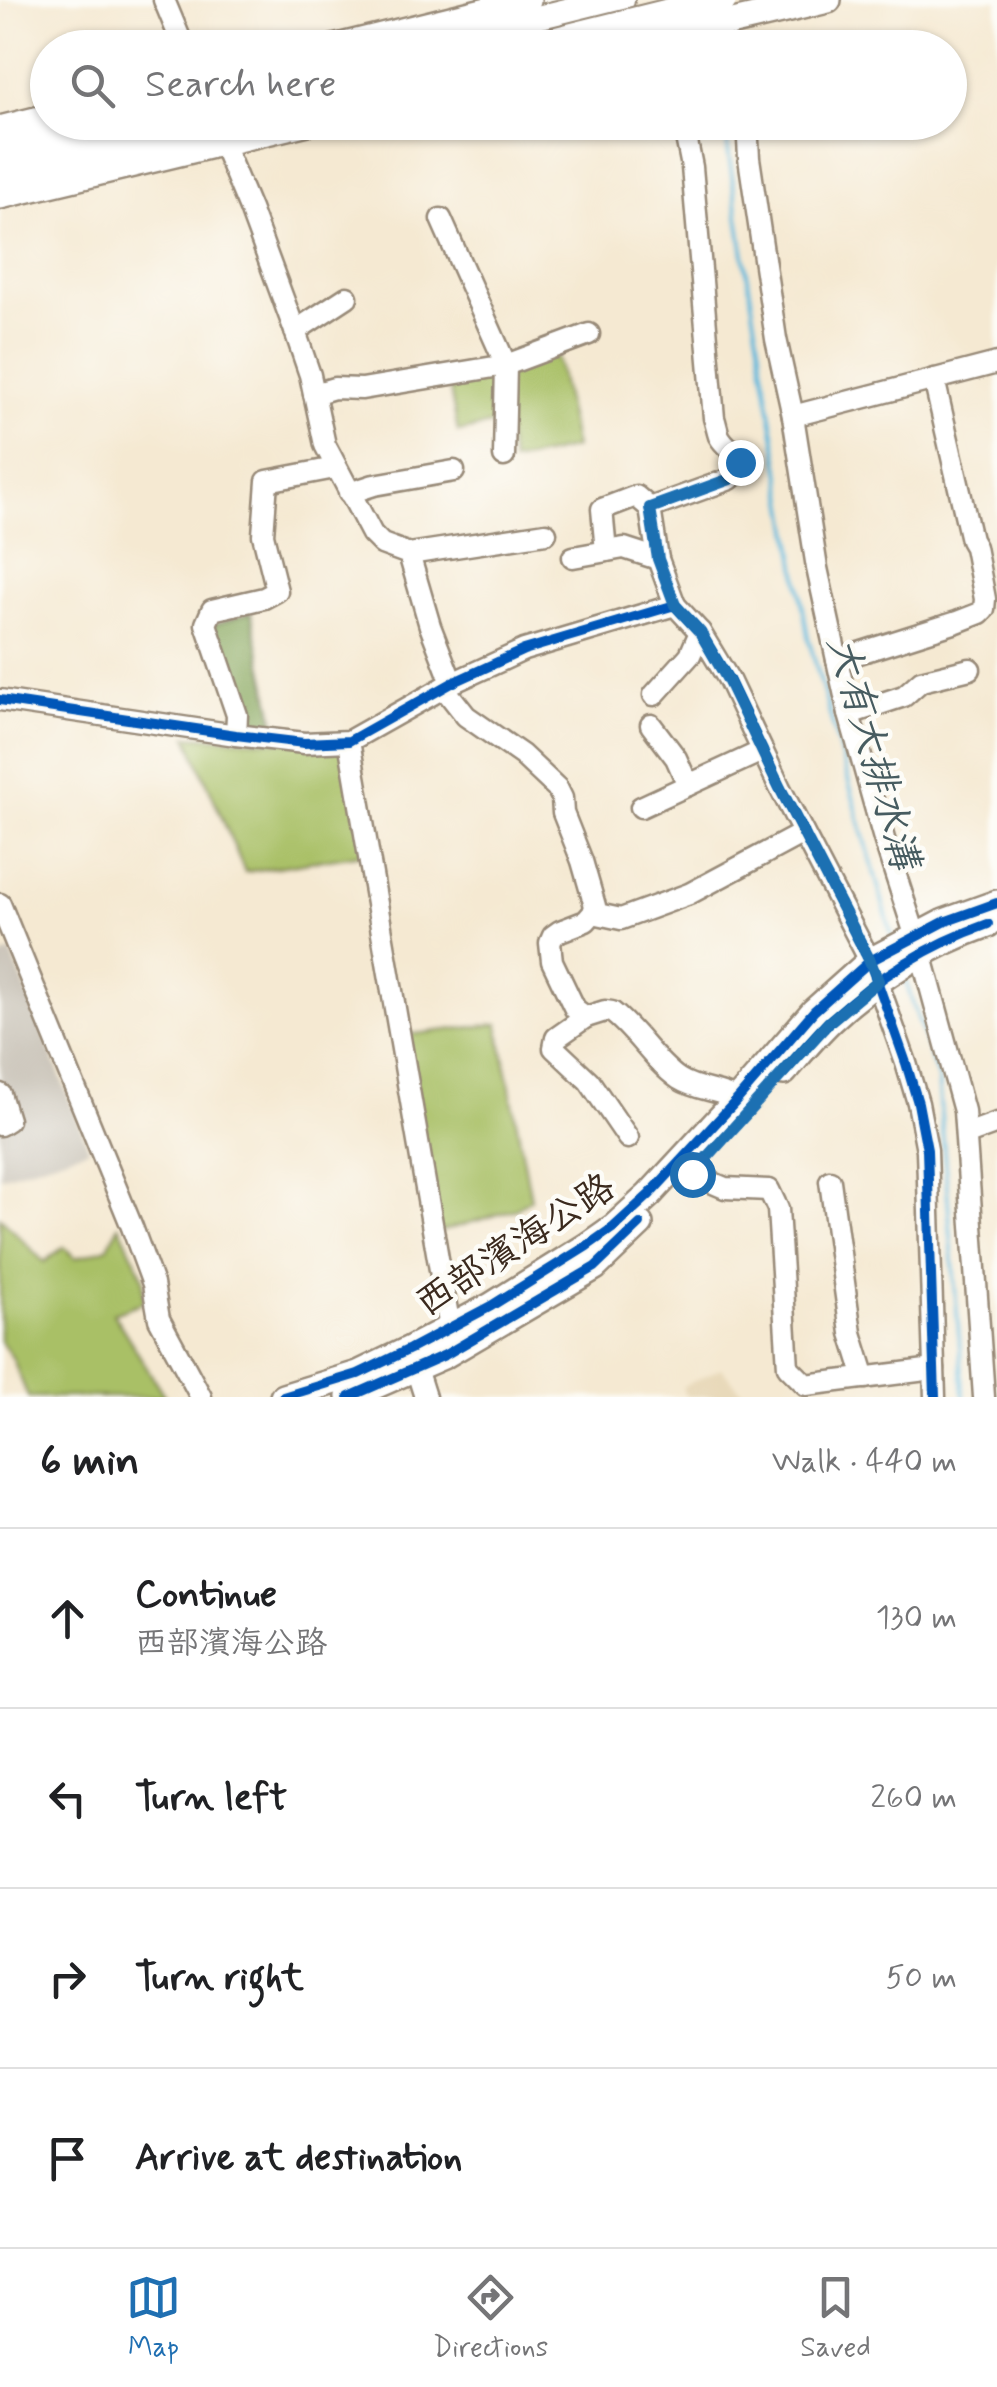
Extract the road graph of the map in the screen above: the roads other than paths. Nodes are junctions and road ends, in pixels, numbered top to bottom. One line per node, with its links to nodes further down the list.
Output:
1 (164, 0): 6 (street)
2 (528, 0): 7 (main road)
3 (620, 0): 8 (highway)
4 (828, 0): 5 (main road)
5 (726, 26): 9 (highway, bridge)
6 (176, 30)
7 (406, 30)
8 (496, 30)
9 (690, 30)
10 (30, 122): 11 (main road)
11 (0, 129)
12 (33, 140): 18 (highway)
13 (162, 140): 19 (highway)
14 (181, 140): 20 (main road)
15 (221, 140): 23 (street)
16 (687, 140): 34 (street)
17 (748, 140): 29 (street)
18 (0, 148)
19 (0, 173)
20 (0, 196)
21 (441, 219): 26 (street)
22 (347, 297): 23 (street)
23 (296, 331): 28 (street)
24 (589, 334): 26 (street)
25 (997, 363): 27 (street)
26 (506, 365): 28 (street); 30 (street)
27 (934, 380): 29 (street); 37 (street)
28 (314, 394): 31 (street)
29 (793, 416): 44 (street)
30 (504, 456)
31 (335, 468): 33 (street); 51 (street)
32 (454, 471): 33 (street)
33 (349, 493): 39 (street)
34 (650, 508): 38 (street); 41 (street)
35 (546, 533): 39 (street)
36 (997, 542): 37 (street)
37 (975, 547): 44 (street)
38 (606, 551): 40 (street); 41 (street)
39 (408, 554): 46 (street)
40 (573, 556)
41 (658, 559): 42 (street)
42 (675, 605): 43 (street); 46 (street)
43 (700, 632): 47 (street); 53 (street)
44 (837, 660): 49 (street)
45 (970, 670): 49 (street)
46 (448, 685): 52 (street); 59 (street)
47 (654, 695)
48 (0, 700): 51 (street)
49 (849, 714): 61 (street)
50 (652, 725): 54 (street)
51 (236, 735): 52 (street)
52 (349, 741): 72 (street)
53 (762, 750): 54 (street); 56 (street)
54 (688, 785): 55 (street)
55 (640, 807)
56 (803, 833): 59 (street); 62 (street)
57 (997, 903): 61 (main road)
58 (0, 904): 76 (street)
59 (593, 914): 63 (street)
60 (997, 921): 61 (main road)
61 (918, 945): 62 (main road); 68 (street)
62 (874, 971): 65 (main road, 西部濱海公路); 70 (main road, 西部濱海公路); 74 (street)
63 (586, 1017): 65 (street); 69 (street)
64 (0, 1094): 67 (street)
65 (737, 1100): 72 (main road, 西部濱海公路)
66 (997, 1123): 68 (street)
67 (0, 1125)
68 (967, 1134): 81 (street)
69 (628, 1138)
70 (692, 1174): 73 (main road, 西部濱海公路); 75 (street)
71 (830, 1181): 75 (street)
72 (450, 1328): 73 (main road, 西部濱海公路)
73 (405, 1362): 77 (main road, 西部濱海公路); 78 (main road, 西部濱海公路); 79 (street)
74 (934, 1369): 75 (street); 80 (street)
75 (865, 1378)
76 (201, 1397)
77 (283, 1397)
78 (349, 1397)
79 (425, 1397)
80 (935, 1397)
81 (984, 1397)

